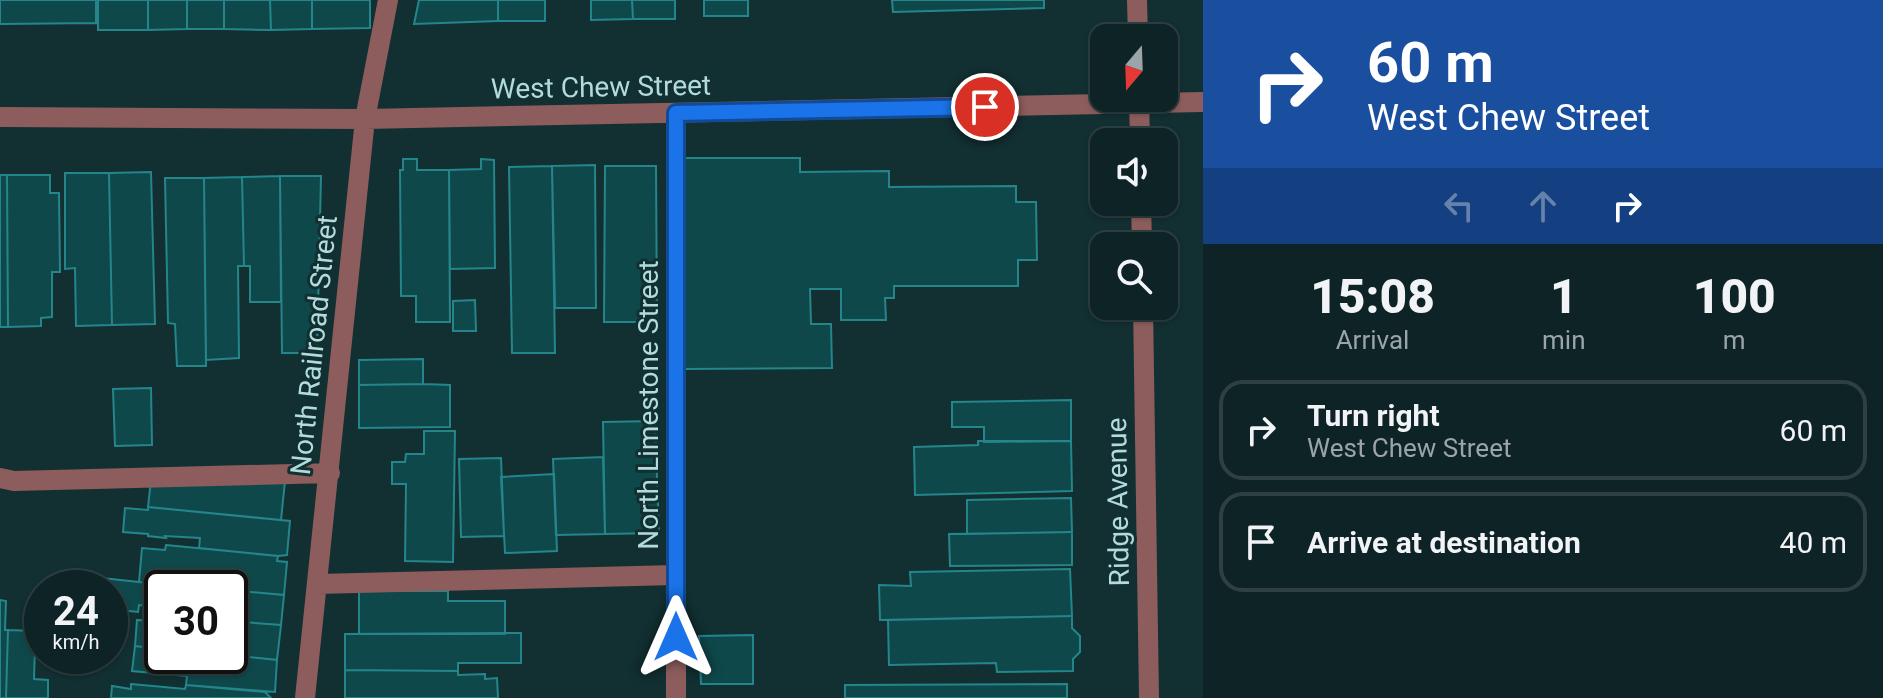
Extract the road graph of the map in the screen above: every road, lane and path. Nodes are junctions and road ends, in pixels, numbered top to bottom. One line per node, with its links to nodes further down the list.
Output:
1 (388, 0): 9 (street, North Railroad Street)
2 (1137, 0): 3 (street)
3 (1138, 24)
4 (1090, 102): 7 (street, West Chew Street)
5 (1178, 102): 6 (street, West Chew Street)
6 (1203, 102)
7 (676, 113): 9 (street, West Chew Street); 13 (street, North Limestone Street)
8 (0, 117): 9 (street, West Chew Street)
9 (365, 119): 11 (street, North Railroad Street)
10 (1143, 320): 17 (street, Ridge Avenue)
11 (330, 473): 12 (street); 14 (street, North Railroad Street)
12 (0, 478)
13 (675, 575): 14 (street); 16 (street, North Limestone Street)
14 (317, 584): 15 (street, North Railroad Street)
15 (305, 698)
16 (676, 698)
17 (1149, 698)

